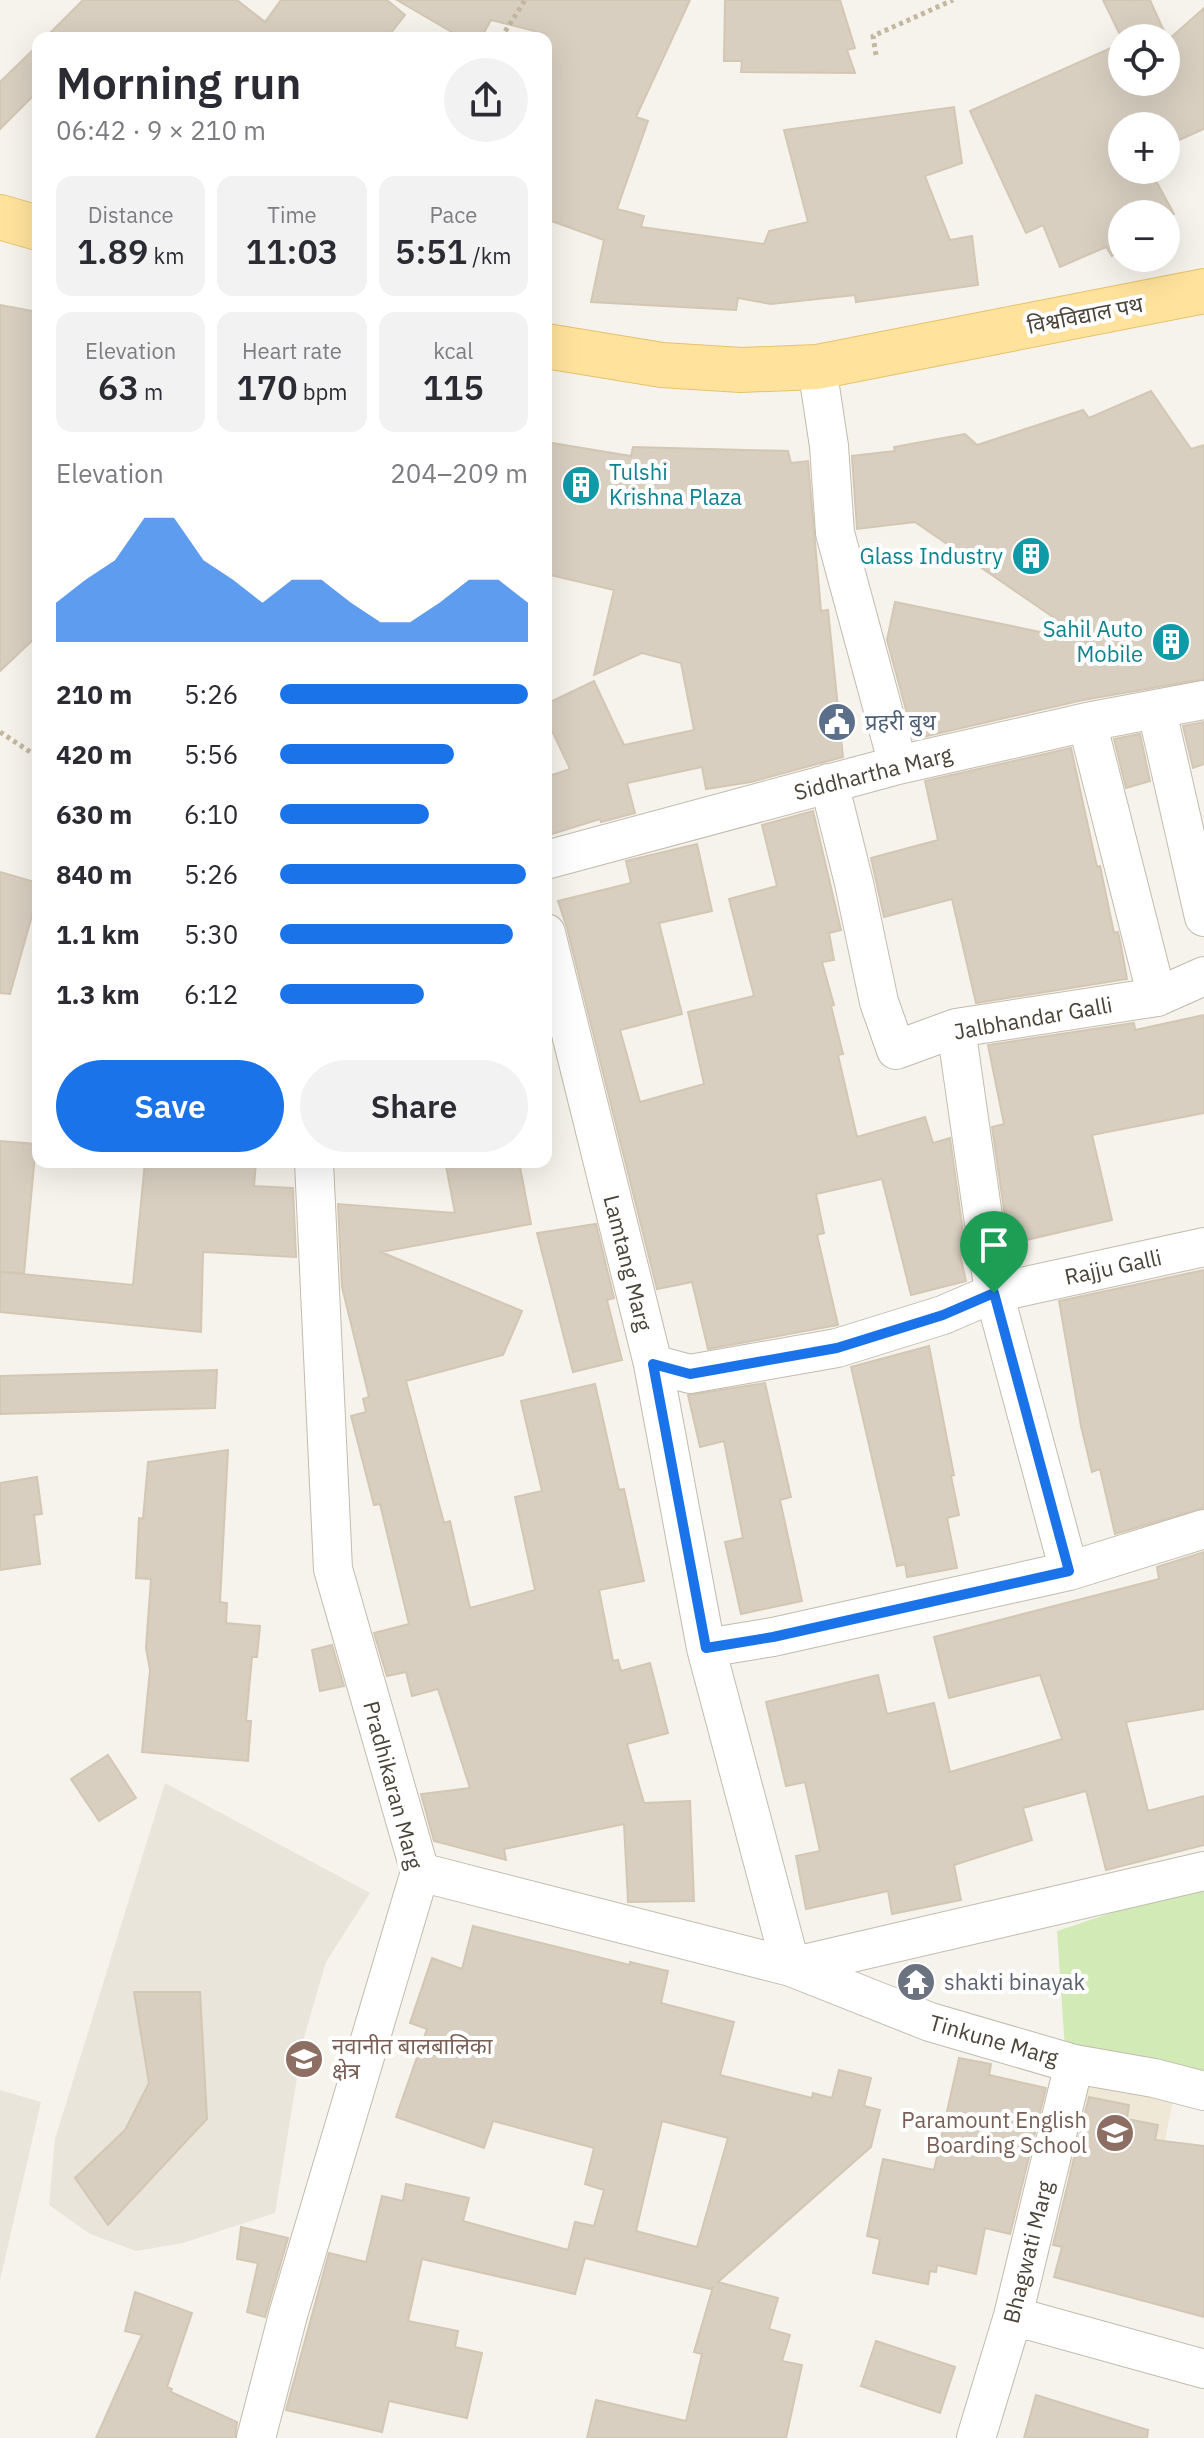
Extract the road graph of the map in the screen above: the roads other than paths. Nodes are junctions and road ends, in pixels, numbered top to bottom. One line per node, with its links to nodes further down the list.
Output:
1 (0, 217): 2 (main road)
2 (32, 226)
3 (1204, 291): 5 (main road, विश्वविद्याल पथ)
4 (552, 347): 5 (main road, विश्वविद्याल पथ)
5 (817, 367): 9 (street)
6 (1204, 700): 7 (street, Siddhartha Marg)
7 (1157, 711): 8 (street, Siddhartha Marg); 12 (street)
8 (1087, 722): 9 (street, Siddhartha Marg); 15 (street)
9 (898, 765): 10 (street, Siddhartha Marg)
10 (829, 783): 11 (street, Siddhartha Marg); 16 (street, Jalbhandar Galli)
11 (552, 858)
12 (1204, 917)
13 (552, 957): 20 (street, Lamtang Marg)
14 (1204, 976): 15 (street, Jalbhandar Galli)
15 (1157, 997): 16 (street, Jalbhandar Galli)
16 (956, 1028): 19 (street)
17 (314, 1168): 25 (street, Pradhikaran Marg)
18 (1204, 1247): 19 (street, Rajju Galli)
19 (994, 1293): 20 (street, Rajju Galli); 22 (street)
20 (653, 1364): 23 (street, Lamtang Marg)
21 (1204, 1529): 22 (street)
22 (1069, 1571): 23 (street)
23 (706, 1648): 26 (street, Lamtang Marg)
24 (1204, 1871): 26 (street, Tinkune Marg)
25 (420, 1872): 26 (street, Tinkune Marg); 31 (street, Pradhikaran Marg)
26 (791, 1967): 27 (street, Tinkune Marg)
27 (1074, 2064): 28 (street, Tinkune Marg); 29 (street, Bhagwati Marg)
28 (1204, 2091)
29 (1013, 2316): 30 (street); 32 (street, Bhagwati Marg)
30 (1204, 2369)
31 (260, 2437)
32 (976, 2438)

